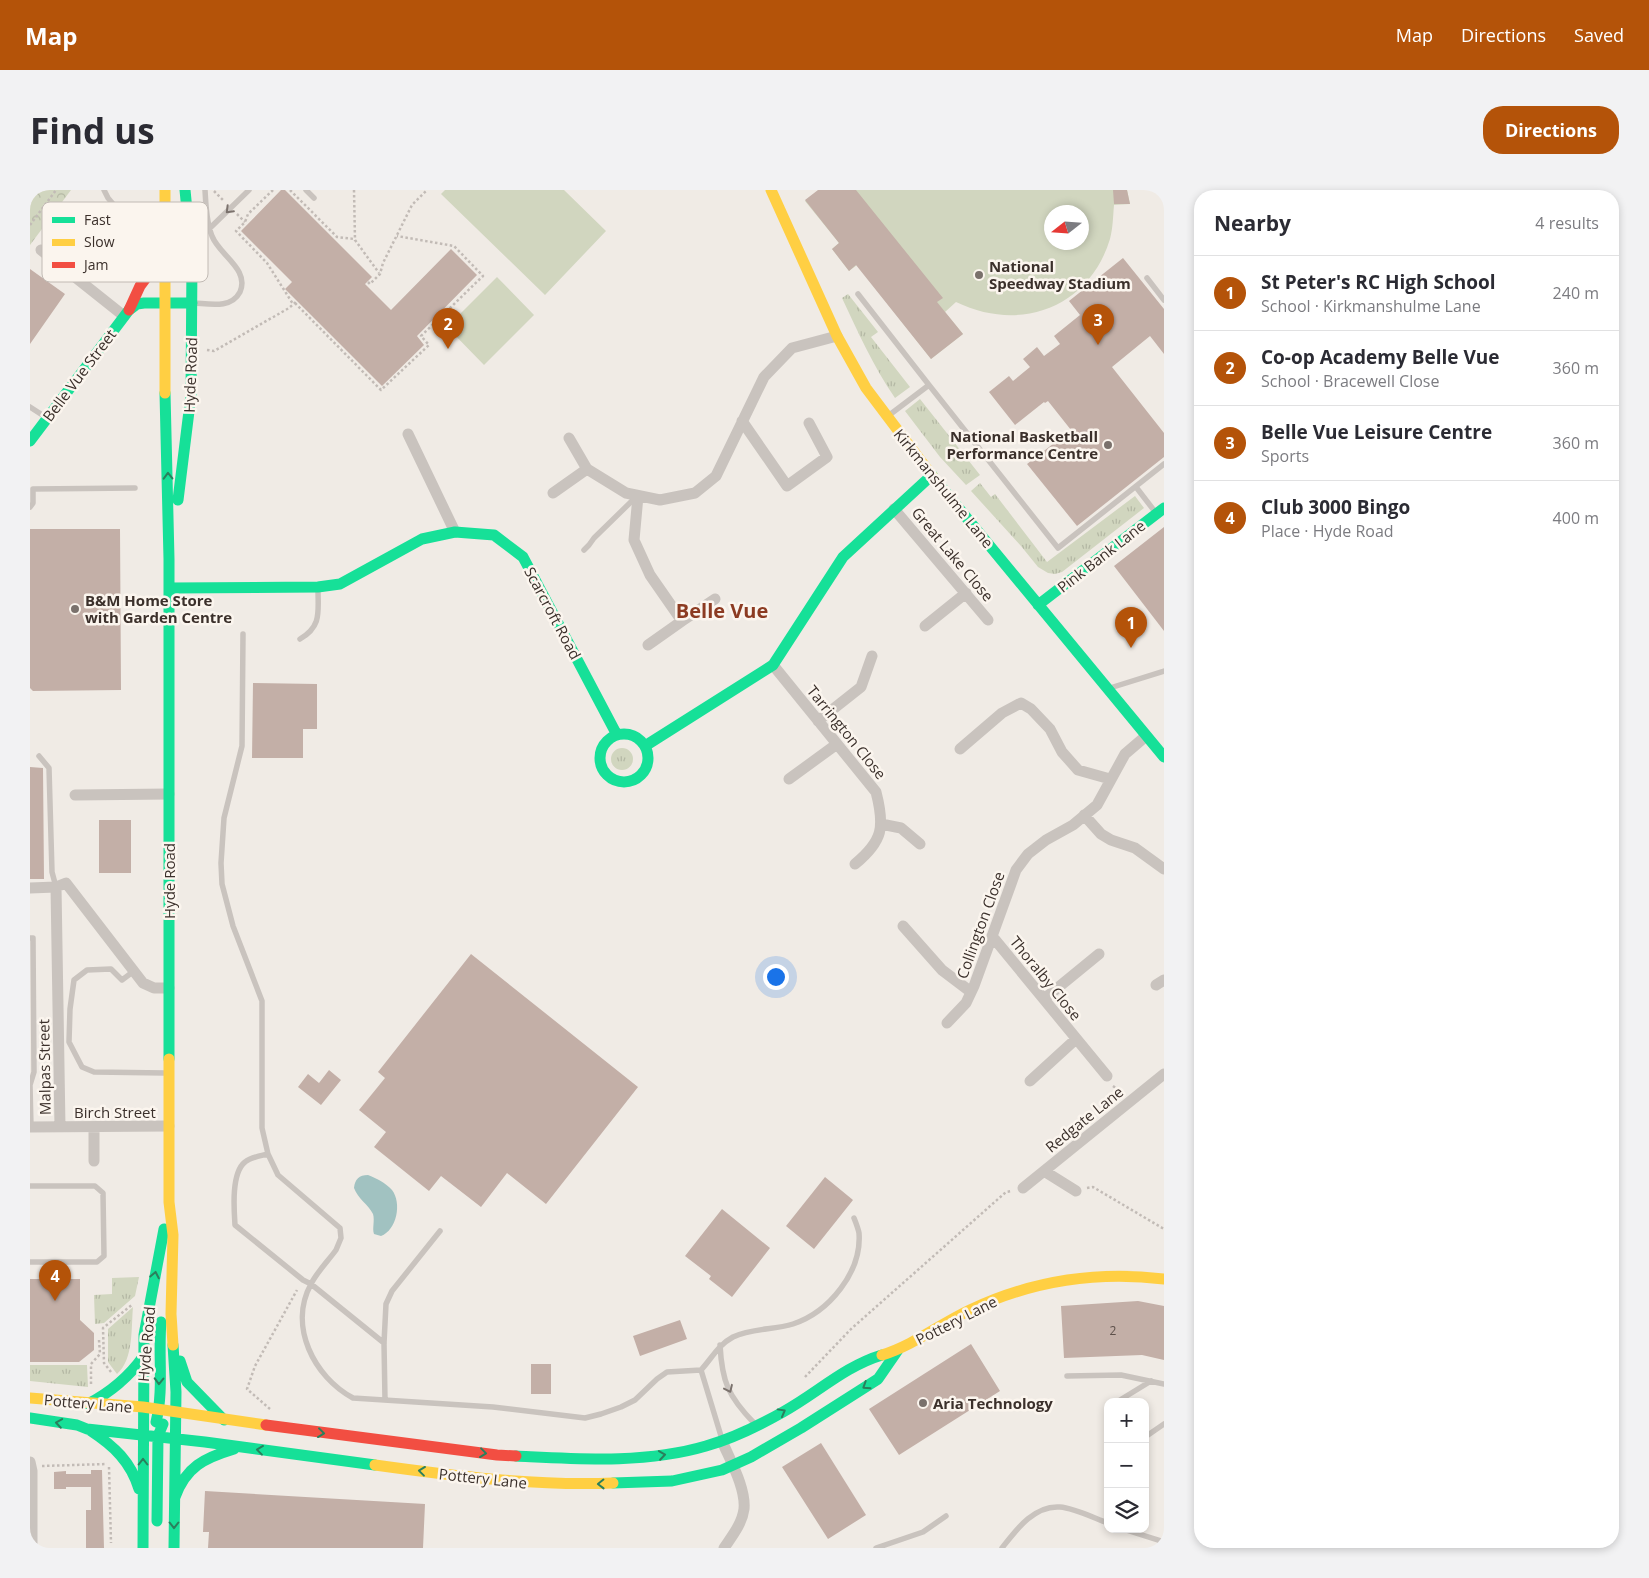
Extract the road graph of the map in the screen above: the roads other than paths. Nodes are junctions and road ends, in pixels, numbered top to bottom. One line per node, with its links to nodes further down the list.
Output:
1 (104, 190): 6 (lane)
2 (249, 190): 8 (lane, one-way to 8)
3 (306, 190): 5 (lane)
4 (771, 190): 19 (main road, Kirkmanshulme Lane)
5 (314, 198)
6 (111, 202)
7 (208, 219): 8 (lane)
8 (209, 229): 17 (lane)
9 (1147, 278): 15 (lane)
10 (85, 282): 18 (street)
11 (142, 282): 18 (main road, Belle Vue Street)
12 (165, 282): 16 (main road, Hyde Road)
13 (191, 282): 17 (main road, Hyde Road)
14 (858, 294): 21 (lane)
15 (1164, 300)
16 (165, 303): 17 (main road); 18 (main road); 30 (main road, Hyde Road)
17 (192, 303): 43 (main road, Hyde Road)
18 (127, 313): 24 (main road, Belle Vue Street)
19 (837, 336): 23 (main road, Kirkmanshulme Lane); 25 (street)
20 (177, 351): 30 (main road, Hyde Road)
21 (929, 385): 23 (lane); 34 (lane)
22 (30, 407): 24 (lane)
23 (886, 417): 33 (main road, Kirkmanshulme Lane)
24 (47, 418): 29 (main road, Belle Vue Street)
25 (742, 421): 26 (street); 37 (street)
26 (809, 423)
27 (408, 434): 41 (street)
28 (569, 438): 32 (street)
29 (30, 441)
30 (167, 456): 43 (main road, Hyde Road, one-way to 30)
31 (1164, 464): 34 (lane)
32 (588, 470): 36 (street); 37 (street)
33 (932, 475): 39 (main road); 48 (main road, Kirkmanshulme Lane)
34 (1136, 487): 40 (lane)
35 (135, 488): 38 (lane)
36 (554, 493)
37 (638, 496): 42 (lane); 50 (street)
38 (30, 507)
39 (894, 509): 46 (street, Great Lake Close); 56 (main road)
40 (1160, 510): 48 (main road, Pink Bank Lane)
41 (455, 532): 44 (main road, Scarcroft Road); 60 (main road, Scarcroft Road)
42 (584, 550)
43 (170, 559): 45 (main road, Hyde Road)
44 (318, 587): 45 (main road, Scarcroft Road); 53 (lane)
45 (170, 588): 69 (main road, Hyde Road)
46 (966, 593): 49 (street, Great Lake Close); 51 (street)
47 (715, 599): 50 (street)
48 (1038, 605): 58 (main road, Kirkmanshulme Lane)
49 (988, 620)
50 (682, 621): 54 (street)
51 (926, 626)
52 (243, 634): 96 (lane)
53 (300, 639)
54 (648, 645)
55 (872, 656): 59 (street)
56 (773, 664): 59 (street, Tarrington Close); 63 (main road)
57 (1164, 671): 58 (lane)
58 (1108, 688): 61 (main road, Kirkmanshulme Lane)
59 (818, 721): 62 (street, Tarrington Close)
60 (617, 735): 63 (main road); 63 (main road)
61 (1146, 736): 66 (main road, Kirkmanshulme Lane); 68 (street, Collington Close)
62 (837, 744): 67 (street); 72 (street, Tarrington Close)
63 (645, 746)
64 (960, 749): 68 (street)
65 (39, 756): 76 (lane)
66 (1164, 757)
67 (789, 779)
68 (1110, 779): 71 (street, Collington Close)
69 (169, 794): 70 (street); 83 (main road, Hyde Road)
70 (75, 795)
71 (1084, 815): 75 (street); 79 (street, Collington Close)
72 (881, 824): 73 (street); 74 (street, Tarrington Close)
73 (920, 844)
74 (855, 864)
75 (1164, 869)
76 (56, 887): 77 (street); 82 (street); 94 (street, Malpas Street)
77 (30, 888)
78 (903, 926): 84 (street)
79 (992, 936): 84 (street, Collington Close); 85 (street, Thoralby Close)
80 (30, 938): 93 (lane)
81 (1099, 954): 85 (street)
82 (134, 971): 83 (street); 88 (lane)
83 (169, 988): 88 (main road, Hyde Road)
84 (971, 992): 86 (street, Collington Close)
85 (1044, 999): 87 (street, Thoralby Close)
86 (947, 1022)
87 (1076, 1039): 90 (street, Thoralby Close); 91 (street, Thoralby Close)
88 (170, 1073): 92 (main road, Hyde Road)
89 (1164, 1074): 98 (street, Redgate Lane)
90 (1107, 1076)
91 (1030, 1081)
92 (169, 1126): 95 (street, Birch Street); 102 (main road, Hyde Road)
93 (31, 1127): 94 (street, Birch Street)
94 (60, 1127): 95 (street, Birch Street)
95 (94, 1128): 97 (street)
96 (268, 1154): 108 (lane); 108 (lane)
97 (94, 1161)
98 (1044, 1171): 100 (street, Redgate Lane); 101 (street)
99 (30, 1186): 105 (lane)
100 (1023, 1188)
101 (1076, 1191)
102 (169, 1202): 107 (main road, Hyde Road); 113 (main road, Hyde Road, one-way to 102)
103 (854, 1218): 111 (lane)
104 (440, 1231): 110 (lane)
105 (30, 1262)
106 (1164, 1279): 112 (main road, Pottery Lane)
107 (172, 1281): 109 (main road, Hyde Road); 123 (main road, one-way to 123)
108 (311, 1284): 110 (lane); 120 (lane)
109 (171, 1314): 124 (main road, Hyde Road); 126 (main road)
110 (384, 1343): 120 (lane)
111 (720, 1345): 114 (lane); 128 (lane, one-way to 128)
112 (898, 1350): 128 (main road, Pottery Lane, one-way to 112); 137 (main road, Pottery Lane, one-way to 137)
113 (143, 1357): 121 (main road); 122 (main road, Hyde Road)
114 (701, 1370): 120 (lane); 134 (lane)
115 (1067, 1376): 116 (lane)
116 (1151, 1381): 117 (lane); 119 (lane)
117 (1164, 1384)
118 (30, 1398): 121 (main road, Pottery Lane)
119 (1123, 1398)
120 (385, 1400)
121 (88, 1404): 122 (main road, Pottery Lane)
122 (143, 1407): 123 (main road, Pottery Lane); 131 (main road, Hyde Road)
123 (159, 1410): 124 (main road, Pottery Lane); 131 (main road)
124 (175, 1412): 126 (main road, Pottery Lane); 132 (main road); 133 (main road, Hyde Road)
125 (30, 1418): 129 (main road, Pottery Lane, one-way to 125)
126 (224, 1420): 134 (main road, Pottery Lane, one-way to 134)
127 (1164, 1424): 130 (lane)
128 (757, 1425): 134 (main road, Pottery Lane)
129 (87, 1428): 131 (main road, Pottery Lane); 139 (main road)
130 (1149, 1434)
131 (142, 1435): 132 (main road, Pottery Lane); 139 (main road, Hyde Road, one-way to 131)
132 (158, 1436): 133 (main road, Pottery Lane); 142 (main road)
133 (174, 1438): 135 (main road, Pottery Lane); 138 (main road, Hyde Road)
134 (722, 1441): 137 (street)
135 (238, 1447): 137 (main road, Pottery Lane, one-way to 135); 138 (main road)
136 (35, 1464): 145 (street)
137 (732, 1465): 148 (street)
138 (174, 1501): 147 (main road, Hyde Road, one-way to 147)
139 (143, 1511): 146 (main road, Hyde Road)
140 (946, 1516): 149 (lane)
141 (1104, 1522): 150 (lane)
142 (157, 1529)
143 (1136, 1533): 144 (lane)
144 (1164, 1542)
145 (32, 1548)
146 (143, 1548)
147 (174, 1548)
148 (724, 1548)
149 (876, 1548)
150 (1002, 1548)

